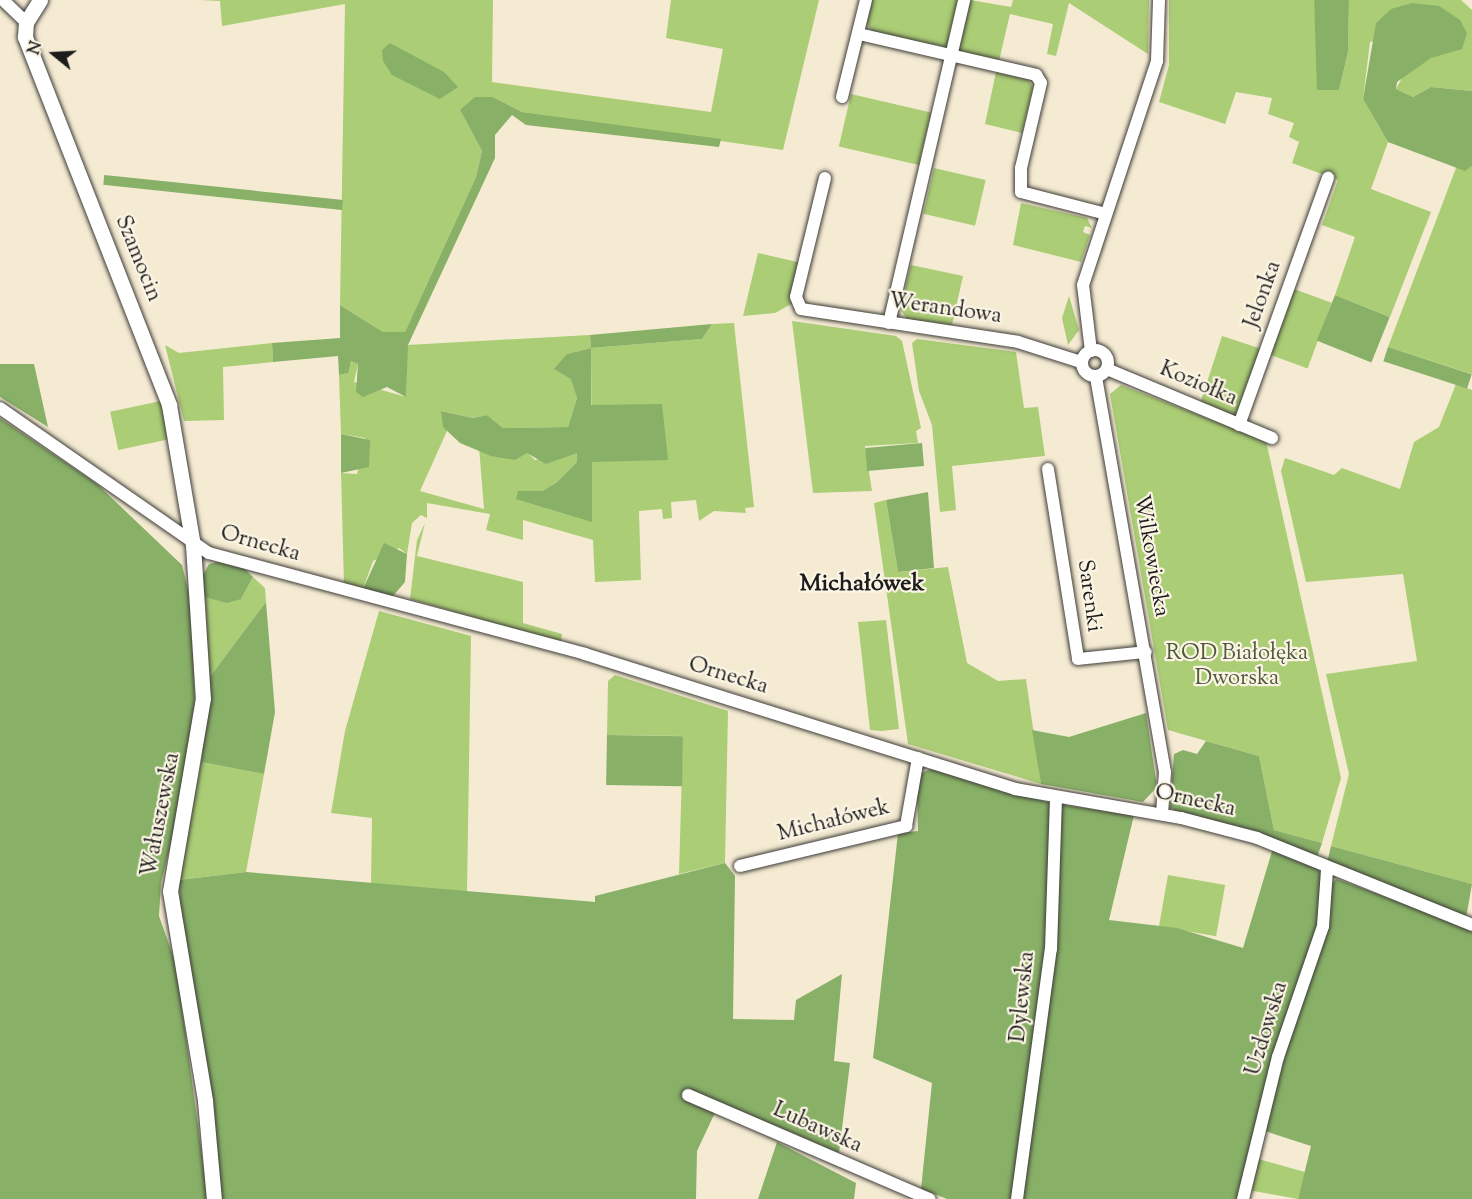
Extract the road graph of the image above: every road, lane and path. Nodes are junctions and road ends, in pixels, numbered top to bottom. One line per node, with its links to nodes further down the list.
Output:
1 (3, 0): 6 (street)
2 (40, 0): 6 (street)
3 (866, 0): 7 (street)
4 (963, 0): 8 (street)
5 (1159, 0): 12 (street)
6 (26, 22): 22 (street, Szamocin)
7 (858, 34): 8 (street); 9 (street)
8 (951, 55): 12 (street); 13 (street)
9 (842, 97)
10 (825, 178): 13 (street, Werandowa)
11 (1328, 178): 19 (street, Jelonka)
12 (1106, 214): 14 (street)
13 (889, 323): 15 (street, Werandowa)
14 (1090, 351): 15 (street); 16 (street)
15 (1081, 362): 17 (street)
16 (1107, 369): 17 (street); 19 (street, Koziołka)
17 (1096, 377): 23 (street, Wilkowiecka)
18 (0, 408): 22 (street, Ornecka)
19 (1239, 425): 20 (street, Koziołka)
20 (1272, 438)
21 (1048, 469): 23 (street, Sarenki)
22 (193, 545): 24 (street, Ornecka); 31 (street, Wałuszewska)
23 (1146, 652): 26 (street, Wilkowiecka)
24 (918, 758): 25 (street, Ornecka); 27 (street, Michałówek)
25 (1056, 798): 26 (street, Ornecka); 33 (street, Dylewska)
26 (1162, 814): 28 (street, Ornecka)
27 (740, 866)
28 (1327, 870): 29 (street, Ornecka); 34 (street, Uzdowska)
29 (1472, 925)
30 (688, 1095): 32 (street, Lubawska)
31 (213, 1199)
32 (930, 1199)
33 (1017, 1199)
34 (1243, 1199)

